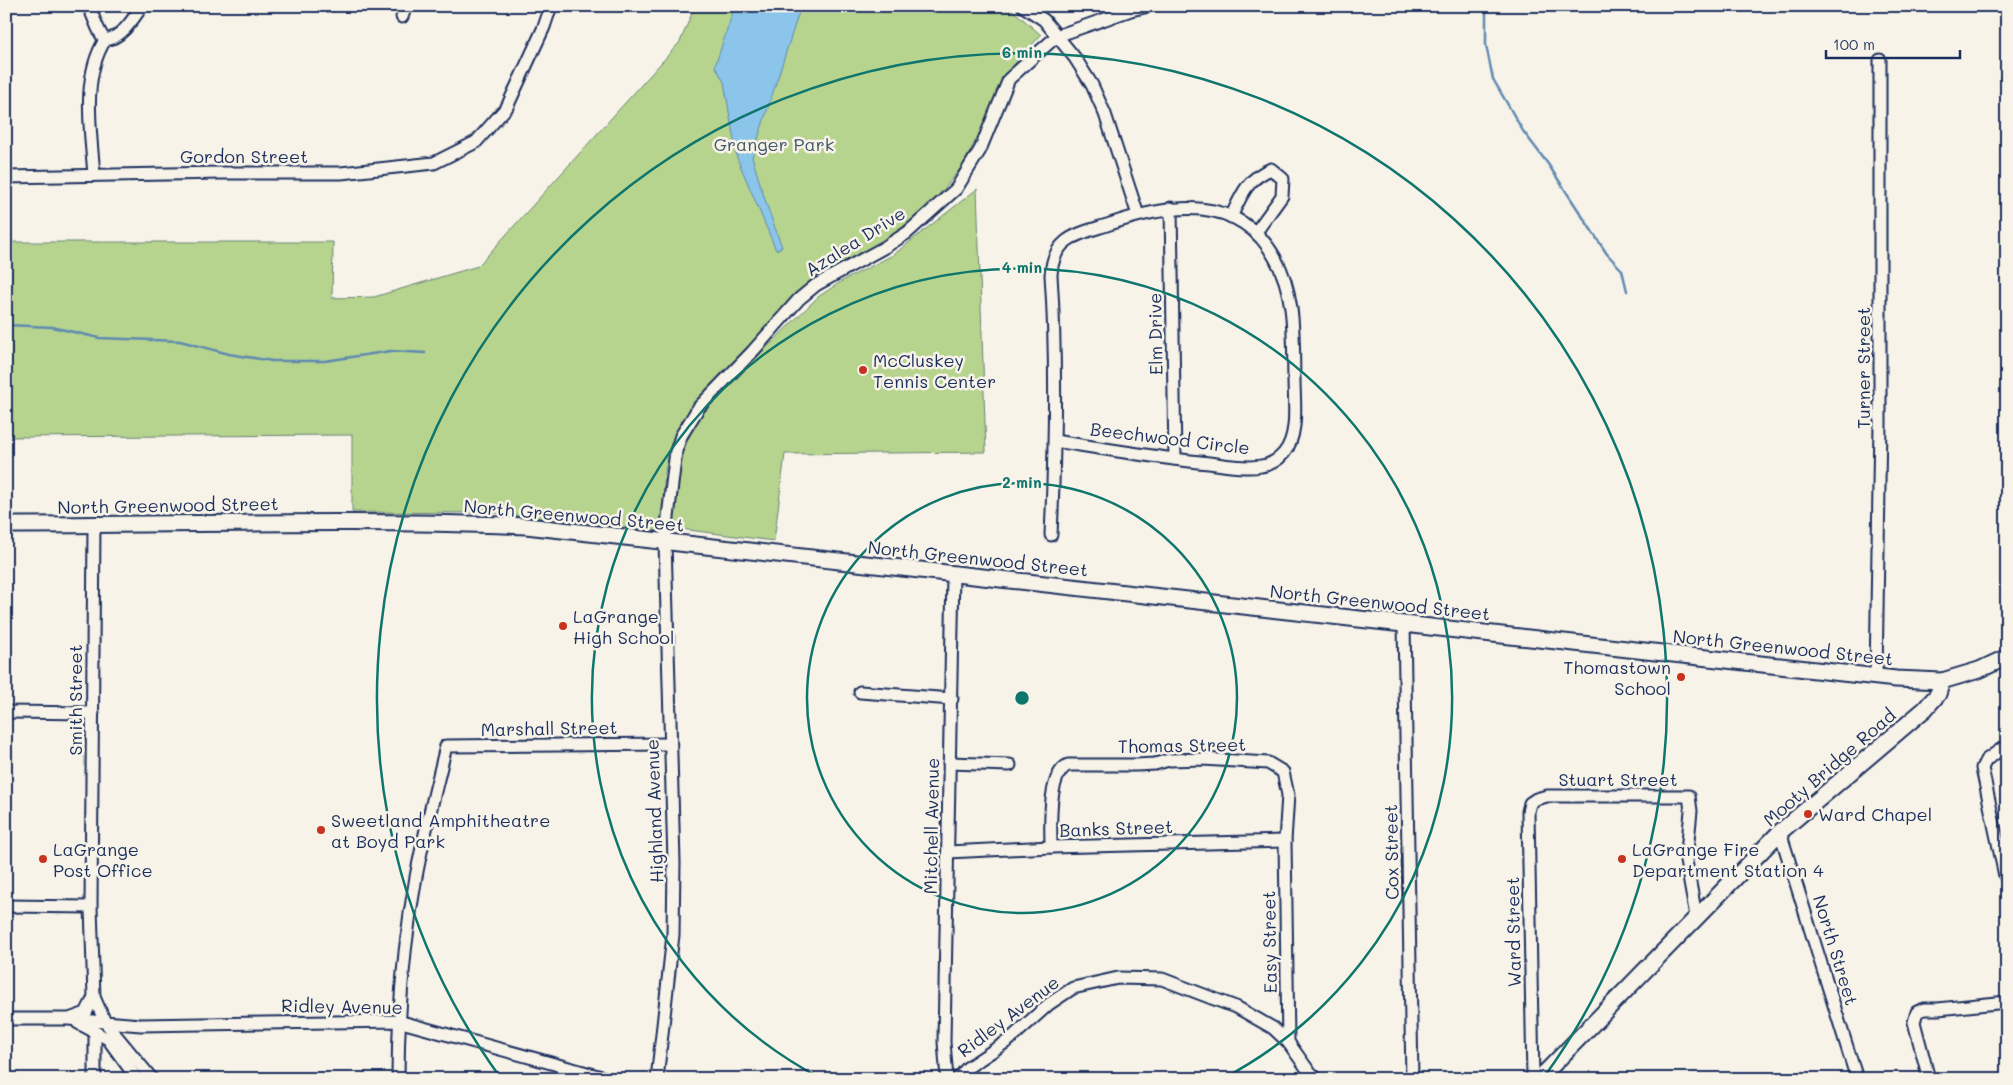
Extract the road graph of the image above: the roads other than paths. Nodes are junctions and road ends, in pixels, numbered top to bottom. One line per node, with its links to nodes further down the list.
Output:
1 (88, 6): 7 (street)
2 (142, 6): 7 (street)
3 (551, 6): 9 (street, Gordon Street)
4 (1023, 6): 6 (street)
5 (1149, 6): 6 (street, Azalea Drive)
6 (1057, 36): 12 (street); 20 (street, Azalea Drive)
7 (105, 40): 9 (street)
8 (1880, 60): 24 (street, Turner Street)
9 (94, 175): 10 (street, Gordon Street)
10 (6, 177)
11 (1171, 208): 12 (street, Beechwood Circle); 13 (street, Beechwood Circle); 16 (street, Elm Drive)
12 (1138, 215): 15 (street, Beechwood Circle)
13 (1231, 217): 14 (street, Beechwood Circle); 14 (street)
14 (1256, 232): 16 (street, Beechwood Circle)
15 (1055, 441): 16 (street, Beechwood Circle); 19 (street, Beechwood Circle)
16 (1175, 459)
17 (6, 525): 18 (main road, North Greenwood Street)
18 (94, 525): 20 (main road, North Greenwood Street); 29 (street, Smith Street)
19 (1051, 535)
20 (665, 542): 21 (main road, North Greenwood Street); 30 (street, Highland Avenue)
21 (953, 574): 22 (main road, North Greenwood Street); 27 (street, Mitchell Avenue)
22 (1404, 624): 24 (main road, North Greenwood Street); 62 (street, Cox Street)
23 (2007, 657): 25 (main road)
24 (1876, 676): 25 (main road, North Greenwood Street)
25 (1942, 681): 35 (main road, Mooty Bridge Road)
26 (860, 692): 27 (street)
27 (952, 699): 32 (street, Mitchell Avenue)
28 (6, 712): 29 (street)
29 (92, 713): 39 (street, Smith Street)
30 (670, 744): 49 (street, Marshall Street); 58 (street, Highland Avenue)
31 (2007, 745): 40 (street)
32 (949, 763): 33 (street); 38 (street, Mitchell Avenue)
33 (1010, 766)
34 (1547, 796): 44 (street, Stuart Street); 63 (street, Ward Street)
35 (1780, 832): 44 (main road, Mooty Bridge Road); 65 (street, North Street)
36 (1285, 841): 37 (street, Banks Street); 37 (street, Thomas Street); 52 (street, Easy Street)
37 (1051, 847): 38 (street, Banks Street)
38 (948, 852): 59 (street, Mitchell Avenue)
39 (91, 875): 42 (street, Smith Street); 43 (street, Smith Street)
40 (2006, 876)
41 (6, 906): 42 (street)
42 (71, 906): 43 (street)
43 (91, 907): 45 (street, Smith Street)
44 (1696, 916): 64 (main road, Mooty Bridge Road)
45 (94, 996): 48 (street); 50 (street, Smith Street)
46 (2007, 1002): 66 (street)
47 (6, 1019): 48 (street, Ridley Avenue)
48 (68, 1020): 50 (street, Ridley Avenue); 51 (street, Ridley Avenue)
49 (398, 1021): 50 (street, Ridley Avenue); 56 (street); 57 (street, Ridley Avenue)
50 (105, 1022): 55 (street, Smith Street)
51 (95, 1030): 53 (street); 54 (street)
52 (1288, 1042): 60 (street, Ridley Avenue); 61 (street, Ridley Avenue)
53 (96, 1079)
54 (137, 1079)
55 (152, 1079)
56 (398, 1079)
57 (609, 1079)
58 (657, 1079)
59 (947, 1079)
60 (958, 1079)
61 (1317, 1079)
62 (1412, 1079)
63 (1533, 1079)
64 (1540, 1079)
65 (1857, 1079)
66 (1929, 1079)

